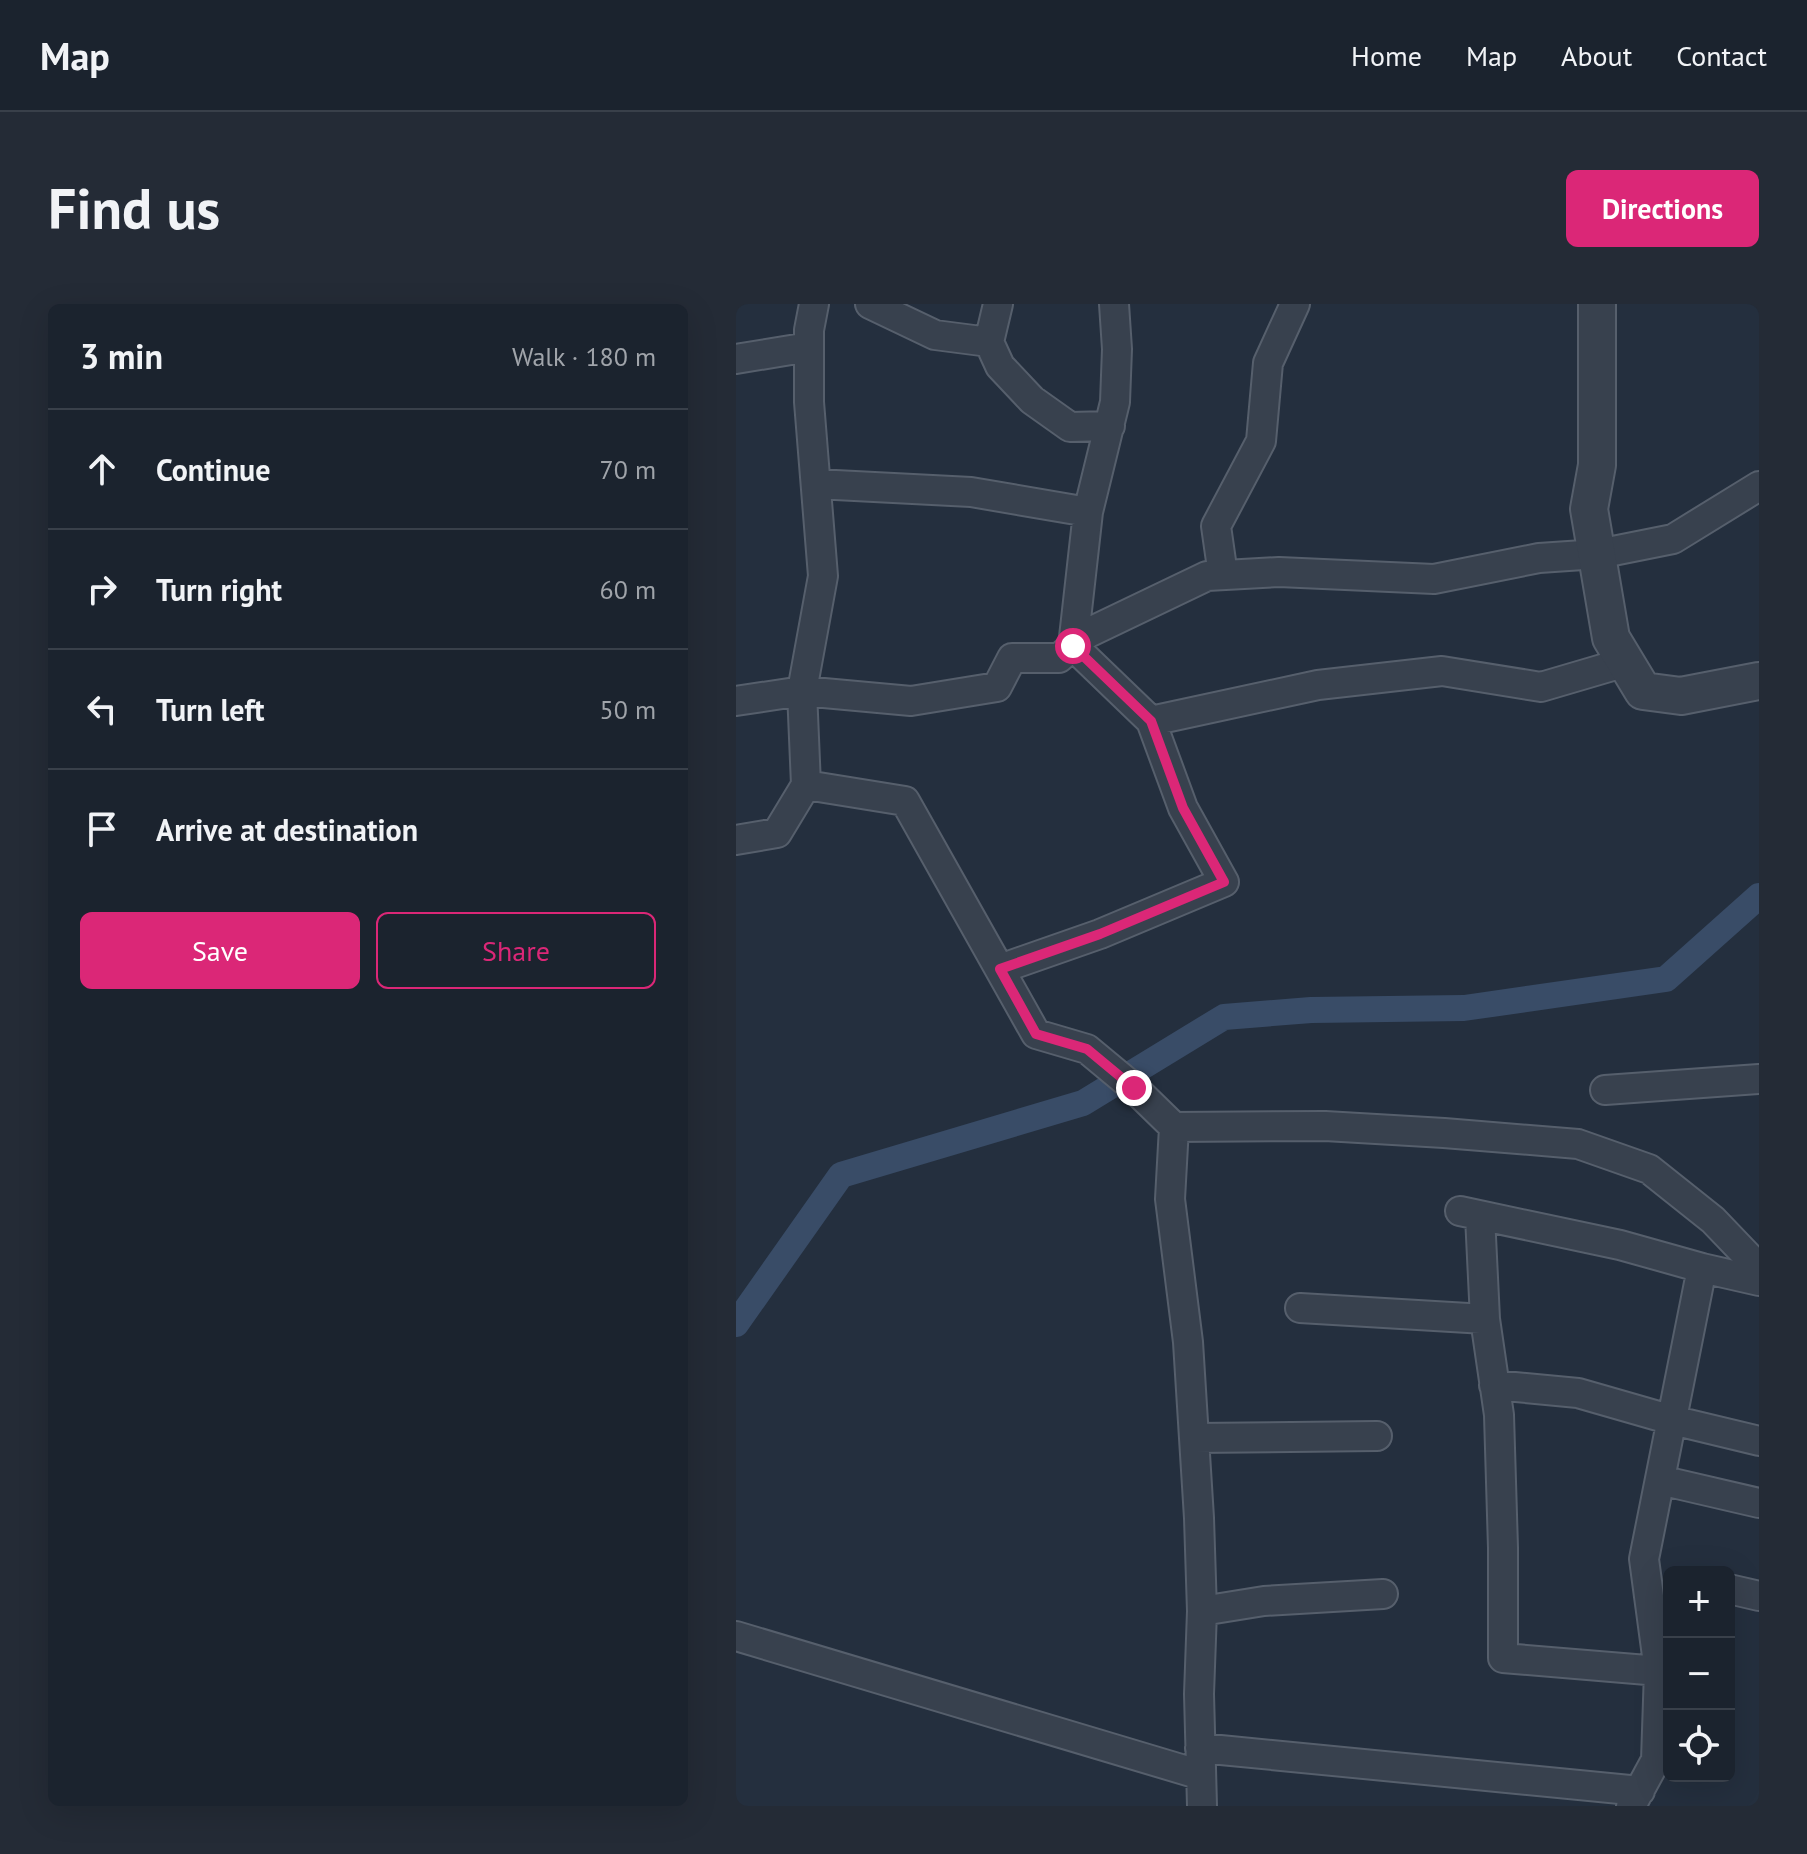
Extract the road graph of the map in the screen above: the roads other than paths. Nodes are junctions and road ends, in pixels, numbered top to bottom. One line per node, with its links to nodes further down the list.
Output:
1 (814, 304): 8 (street)
2 (870, 304): 7 (street)
3 (998, 304): 7 (street)
4 (1114, 304): 10 (street)
5 (1295, 304): 15 (street)
6 (1597, 304): 14 (street)
7 (989, 342): 10 (street)
8 (809, 347): 9 (street); 11 (street)
9 (736, 359)
10 (1110, 426): 13 (street)
11 (816, 484): 13 (street); 19 (street)
12 (1759, 486): 14 (street)
13 (1088, 512): 16 (street)
14 (1598, 554): 15 (street); 17 (street)
15 (1223, 575): 16 (street)
16 (1073, 646): 19 (street); 21 (street)
17 (1626, 662): 18 (street); 21 (street)
18 (1759, 681)
19 (802, 691): 20 (street); 22 (street)
20 (736, 701)
21 (1151, 721): 24 (street)
22 (806, 785): 23 (street); 24 (street)
23 (736, 840)
24 (1000, 969): 27 (street)
25 (1759, 1079): 26 (street)
26 (1605, 1090)
27 (1174, 1127): 29 (street); 36 (street)
28 (1702, 1268): 30 (street); 32 (street); 34 (street)
29 (1759, 1268)
30 (1759, 1281)
31 (1300, 1308): 32 (street)
32 (1485, 1319): 33 (street)
33 (1494, 1385): 34 (street); 46 (street)
34 (1672, 1420): 37 (street); 38 (street)
35 (1377, 1436): 36 (street)
36 (1194, 1438): 44 (street)
37 (1759, 1441)
38 (1660, 1480): 39 (street); 40 (street)
39 (1759, 1503)
40 (1657, 1572): 46 (street)
41 (1735, 1590): 43 (street)
42 (1383, 1594): 44 (street)
43 (1759, 1596)
44 (1202, 1611): 47 (street)
45 (736, 1636): 47 (street)
46 (1659, 1671): 48 (street)
47 (1201, 1761): 48 (street); 49 (street)
48 (1636, 1798)
49 (1202, 1806)

